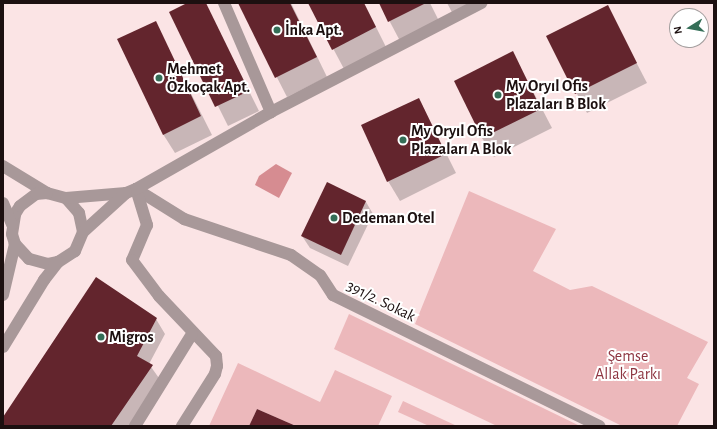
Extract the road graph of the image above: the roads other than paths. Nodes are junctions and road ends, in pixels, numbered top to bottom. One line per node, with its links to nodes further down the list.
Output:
1 (224, 3): 3 (street)
2 (481, 3): 3 (street)
3 (271, 112): 5 (street)
4 (3, 166): 6 (street)
5 (131, 191): 7 (street); 10 (street); 14 (street); 18 (street, 391/2. Sokak)
6 (46, 193): 7 (street); 9 (street)
7 (66, 198): 10 (street)
8 (3, 203): 9 (street)
9 (12, 224): 11 (street)
10 (83, 232): 12 (street)
11 (15, 244): 12 (street); 13 (street)
12 (58, 262): 15 (street)
13 (3, 295)
14 (192, 334): 16 (street); 17 (street)
15 (3, 347)
16 (135, 426)
17 (182, 426)
18 (600, 426)

